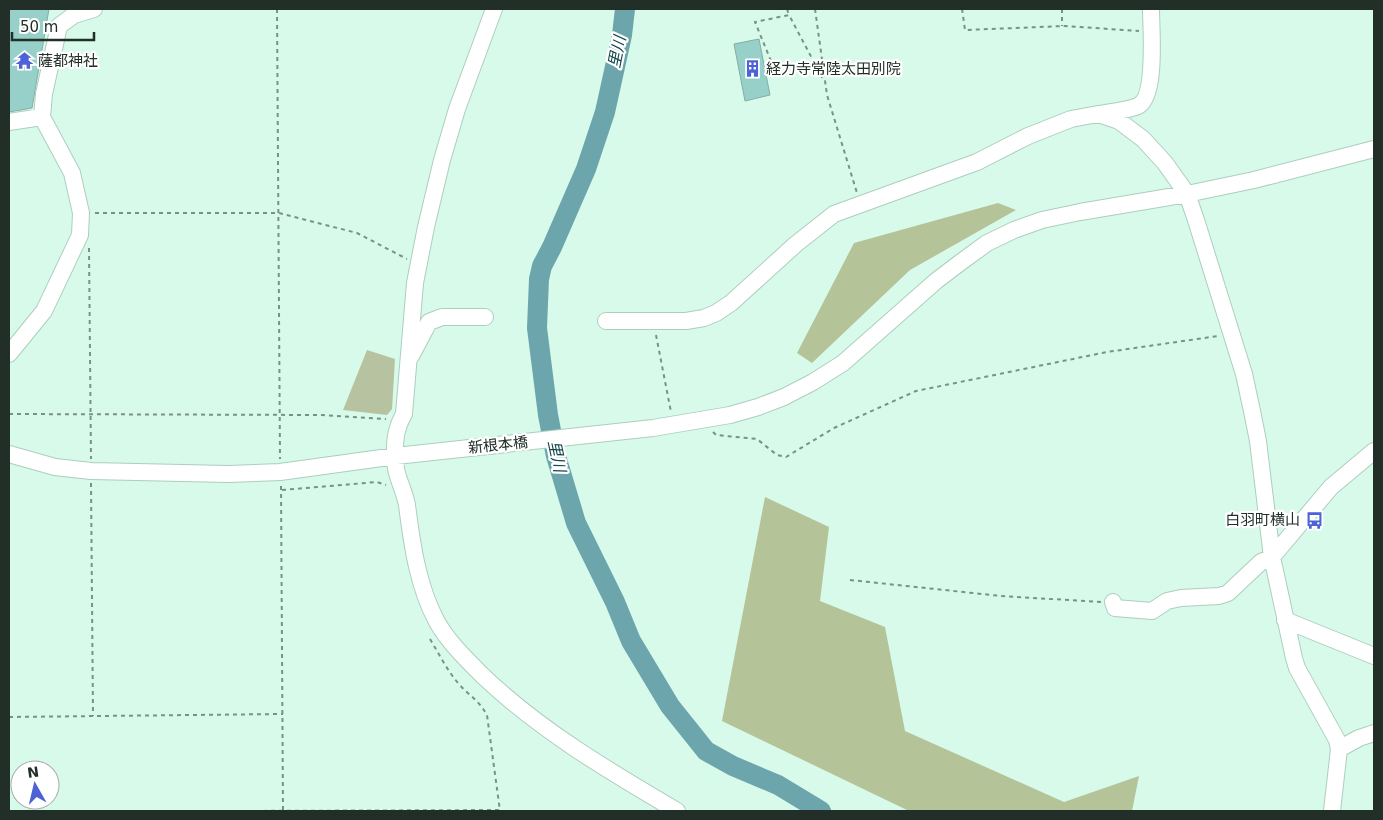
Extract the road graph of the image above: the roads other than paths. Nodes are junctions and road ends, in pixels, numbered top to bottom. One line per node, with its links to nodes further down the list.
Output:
1 (94, 9): 5 (street)
2 (494, 9): 12 (street)
3 (1151, 9): 4 (street)
4 (1098, 114): 8 (street); 10 (street)
5 (42, 117): 6 (street); 11 (street)
6 (9, 122)
7 (1374, 149): 8 (street, 新根本橋)
8 (1187, 194): 15 (street, 新根本橋); 16 (street)
9 (486, 317): 12 (street)
10 (606, 321)
11 (9, 354)
12 (409, 361): 15 (street)
13 (1374, 451): 16 (street)
14 (9, 454): 15 (street, 新根本橋)
15 (399, 456): 22 (street)
16 (1272, 558): 17 (street); 18 (street)
17 (1113, 602)
18 (1285, 620): 19 (street); 21 (street)
19 (1374, 656)
20 (1374, 733): 21 (street)
21 (1339, 749): 23 (street)
22 (677, 811)
23 (1332, 811)

